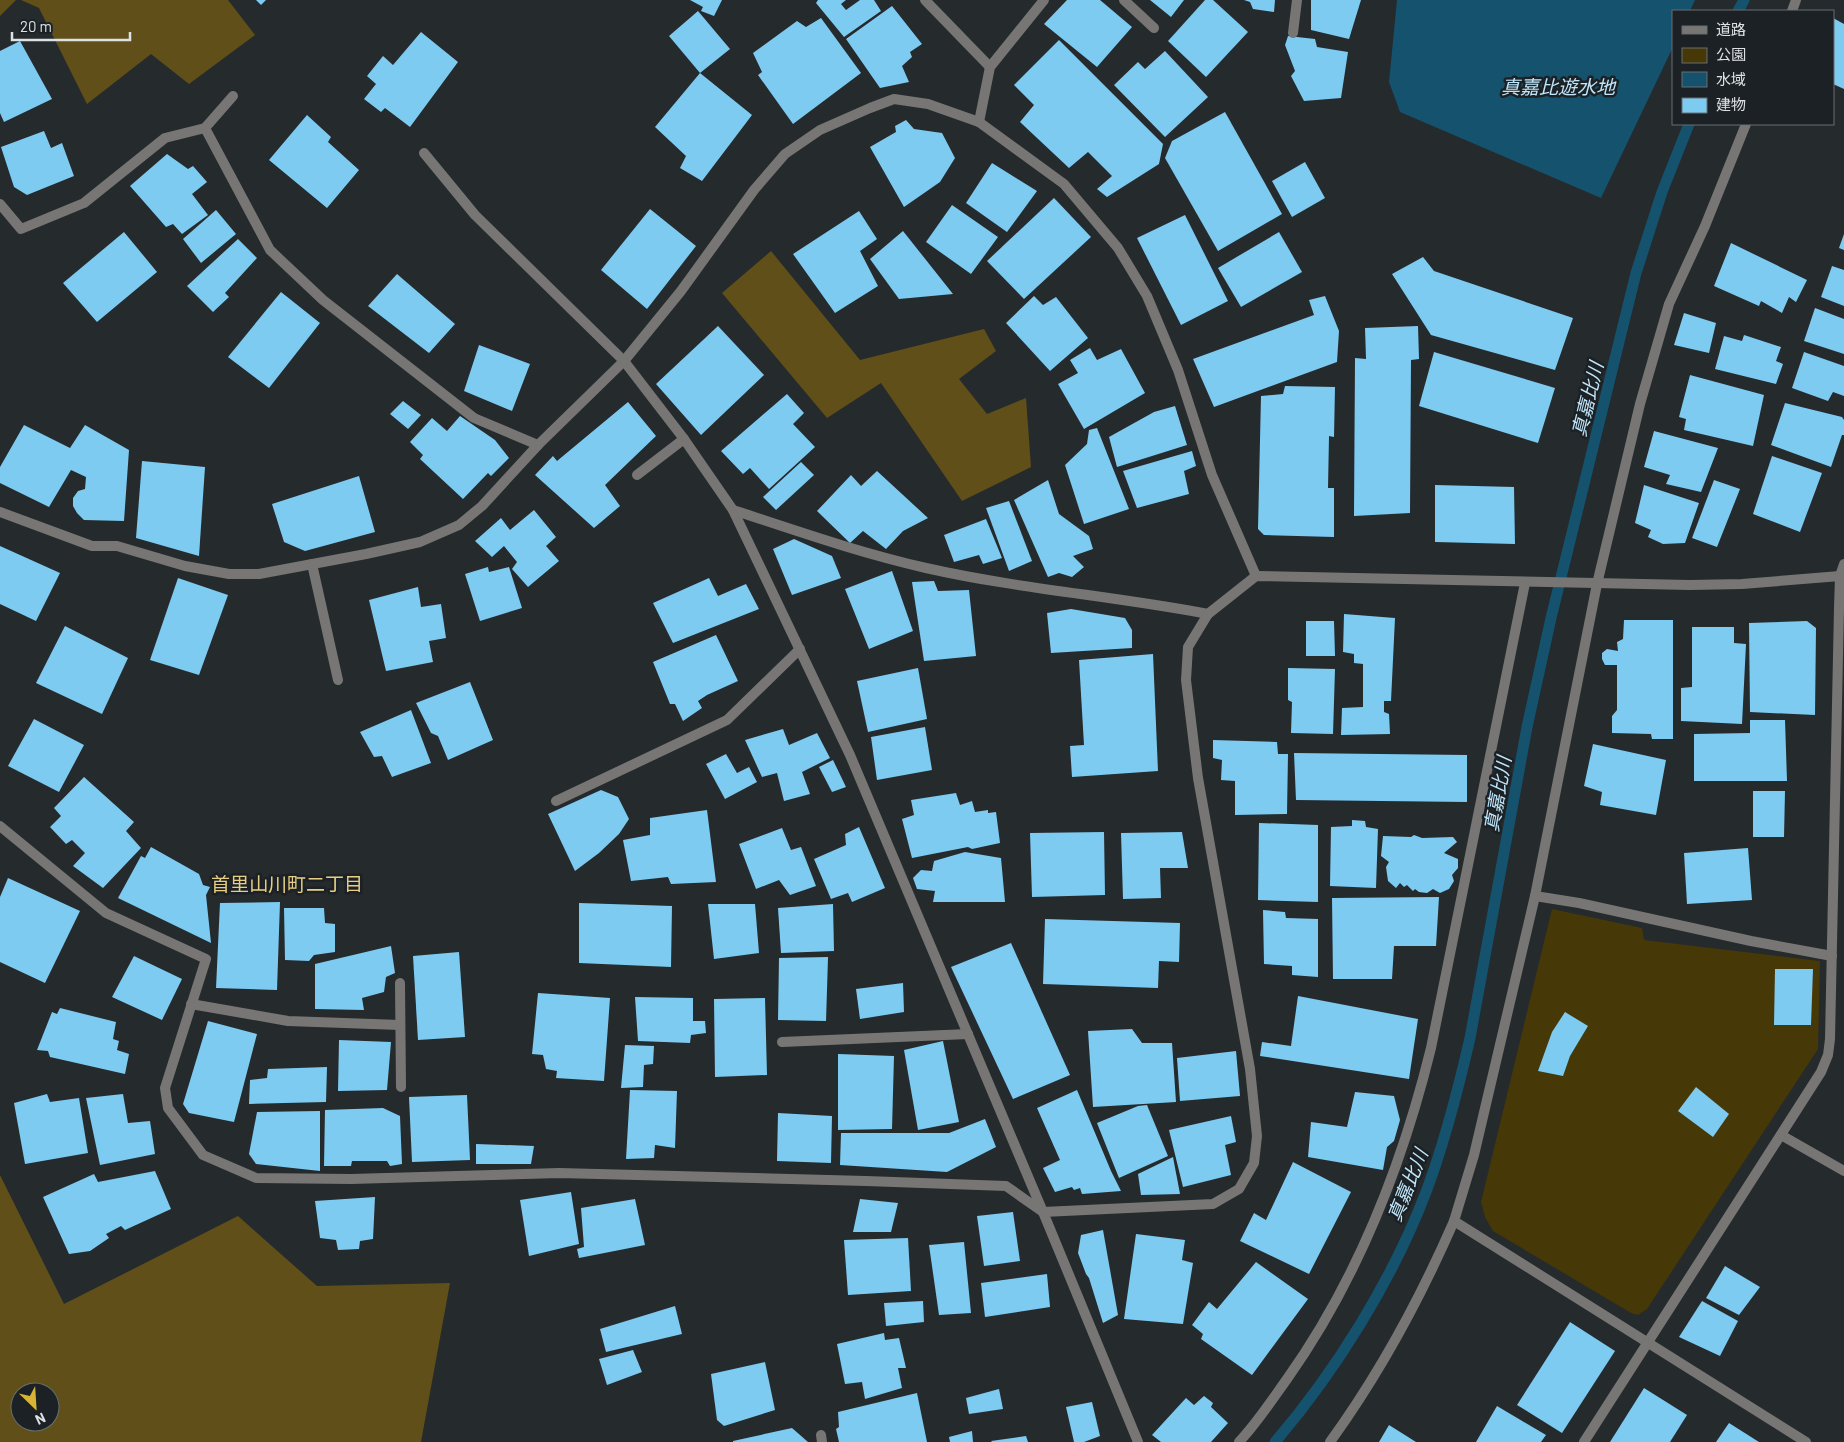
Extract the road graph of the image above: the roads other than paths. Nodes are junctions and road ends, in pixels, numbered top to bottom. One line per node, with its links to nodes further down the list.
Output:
1 (925, 0): 7 (street)
2 (1044, 0): 7 (street)
3 (1124, 0): 5 (street)
4 (1297, 0): 6 (street)
5 (1154, 28)
6 (1293, 33)
7 (990, 67): 9 (street)
8 (233, 96): 11 (street)
9 (979, 122): 14 (street); 23 (street)
10 (1746, 125): 25 (street)
11 (205, 128): 13 (street); 16 (street)
12 (424, 153): 14 (street)
13 (0, 204)
14 (624, 361): 15 (street); 16 (street)
15 (684, 438): 17 (street); 18 (street)
16 (538, 446): 20 (street)
17 (638, 475)
18 (733, 510): 26 (street); 27 (street)
19 (0, 512): 20 (street)
20 (312, 564): 28 (street)
21 (1844, 564): 22 (street)
22 (1842, 575): 25 (street); 32 (street)
23 (1256, 576): 24 (street); 26 (street)
24 (1530, 583): 25 (street); 45 (street)
25 (1598, 584): 31 (street)
26 (1208, 614): 41 (street)
27 (800, 650): 29 (street); 36 (street)
28 (338, 680)
29 (556, 801)
30 (0, 826): 34 (street)
31 (1535, 896): 32 (street); 42 (street)
32 (1832, 956): 39 (street)
33 (400, 983): 35 (street)
34 (191, 1004): 35 (street); 41 (street)
35 (400, 1025): 38 (street)
36 (968, 1034): 37 (street); 41 (street)
37 (782, 1042)
38 (401, 1087)
39 (1781, 1136): 40 (street); 43 (street)
40 (1844, 1171)
41 (1043, 1212): 44 (street)
42 (1454, 1221): 43 (street); 46 (street)
43 (1647, 1342): 47 (street); 48 (street)
44 (1138, 1442)
45 (1239, 1442)
46 (1330, 1442)
47 (1584, 1442)
48 (1806, 1442)

